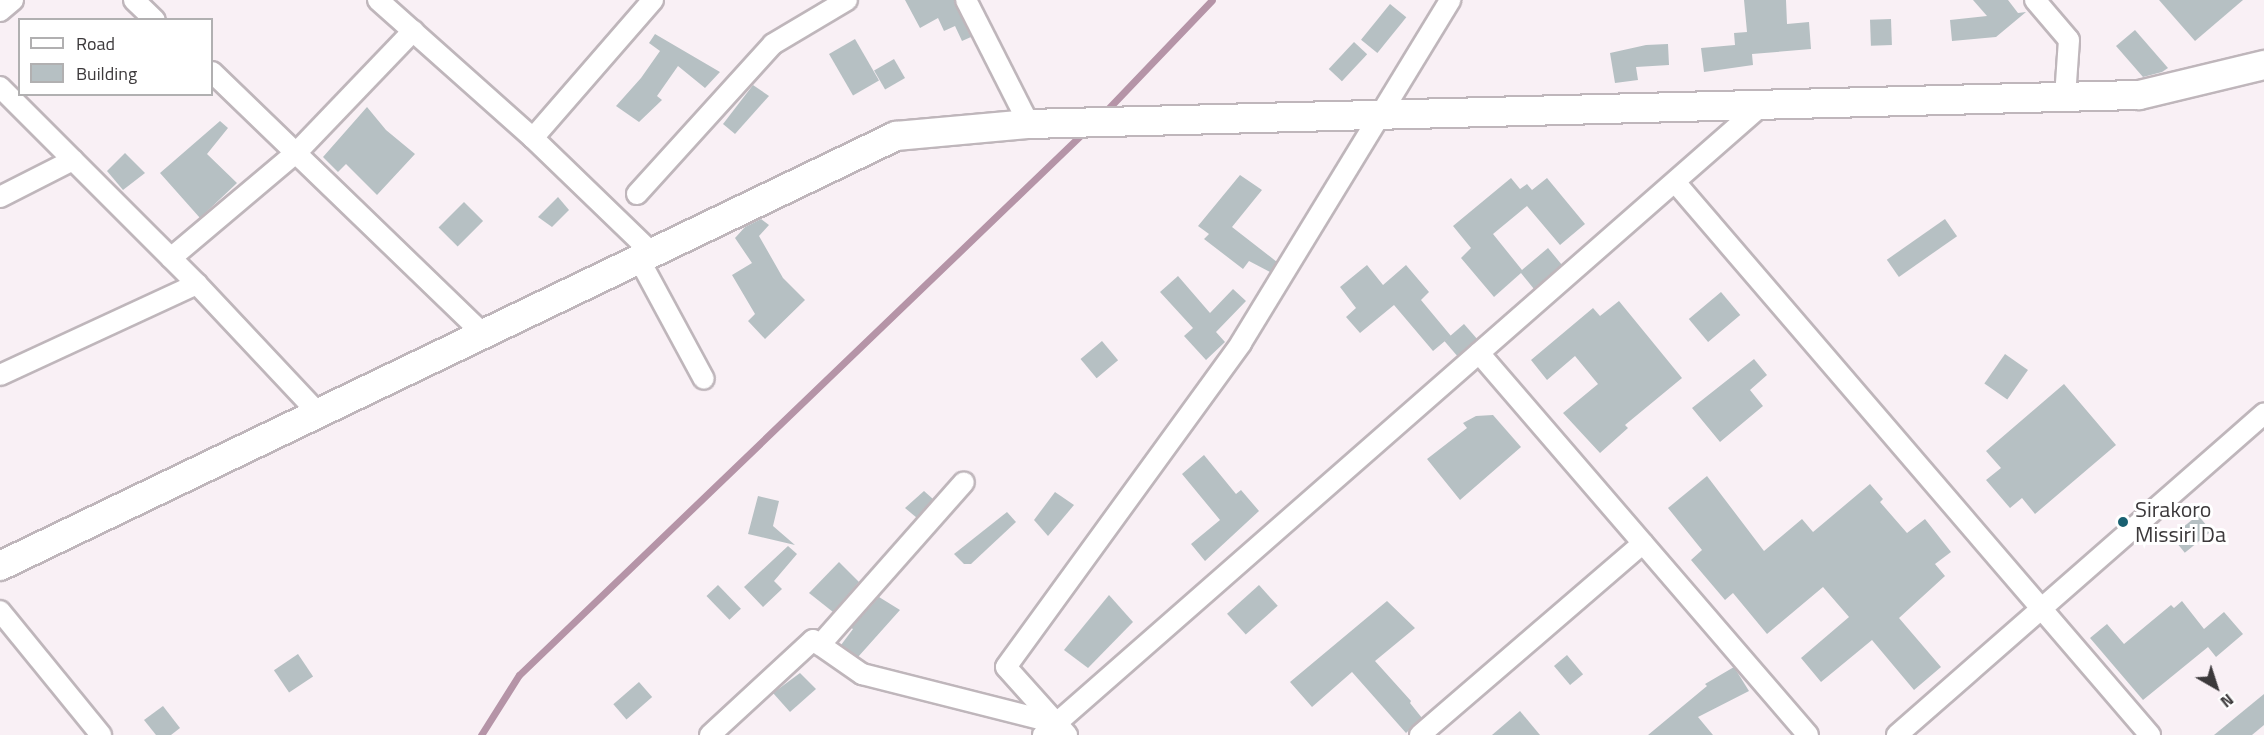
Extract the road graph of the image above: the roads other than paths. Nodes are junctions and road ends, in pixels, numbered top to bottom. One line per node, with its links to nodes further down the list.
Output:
1 (13, 0): 9 (street)
2 (134, 0): 10 (street)
3 (378, 0): 11 (street)
4 (653, 0): 19 (street)
5 (847, 0): 23 (street)
6 (966, 0): 18 (street)
7 (1450, 0): 17 (street)
8 (2035, 0): 15 (street)
9 (0, 11)
10 (153, 18)
11 (413, 31): 19 (street); 20 (street)
12 (2264, 65): 15 (street)
13 (213, 73): 20 (street)
14 (0, 87): 21 (street)
15 (2066, 97): 16 (street)
16 (1762, 105): 17 (street); 22 (street)
17 (1379, 116): 18 (street); 40 (street)
18 (1029, 124): 25 (street)
19 (533, 138): 25 (street)
20 (297, 152): 26 (street); 28 (street)
21 (73, 160): 24 (street); 26 (street)
22 (1675, 182): 29 (street); 37 (street)
23 (637, 194)
24 (0, 196)
25 (646, 256): 28 (street); 31 (street)
26 (171, 258): 27 (street)
27 (197, 284): 30 (street); 32 (street)
28 (483, 334): 32 (street)
29 (1479, 354): 35 (street); 40 (street)
30 (0, 375)
31 (704, 379)
32 (318, 413): 36 (street)
33 (2264, 414): 37 (street)
34 (963, 482): 39 (street)
35 (1643, 543): 43 (street); 44 (street)
36 (0, 566)
37 (2042, 609): 45 (street); 46 (street)
38 (0, 611): 41 (street)
39 (820, 645): 40 (street); 42 (street)
40 (1056, 731)
41 (101, 735)
42 (710, 735)
43 (1420, 735)
44 (1808, 735)
45 (1897, 735)
46 (2150, 735)

